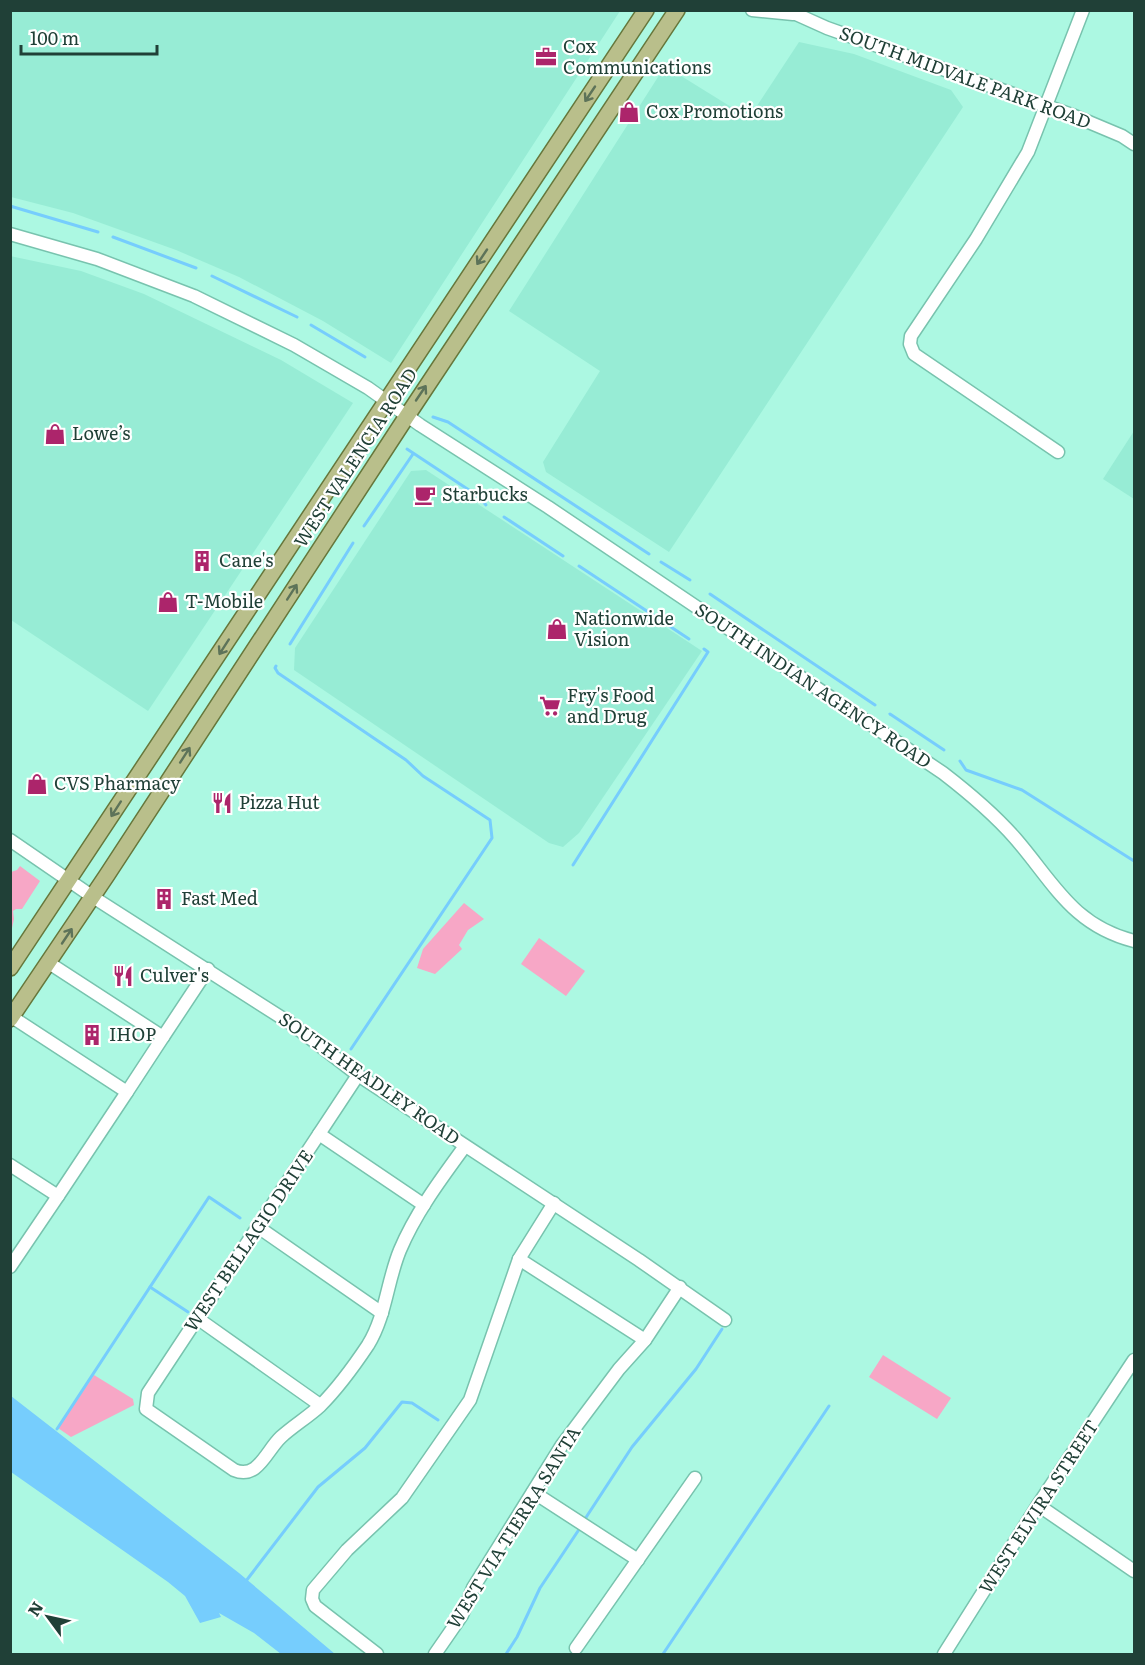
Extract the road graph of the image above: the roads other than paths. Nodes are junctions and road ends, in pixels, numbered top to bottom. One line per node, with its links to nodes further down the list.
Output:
1 (646, 10): 8 (main road, WEST VALENCIA ROAD, one-way to 8)
2 (677, 10): 9 (main road, WEST VALENCIA ROAD)
3 (752, 10): 5 (street, SOUTH MIDVALE PARK ROAD)
4 (1083, 10): 6 (street)
5 (790, 12): 6 (street, SOUTH MIDVALE PARK ROAD)
6 (1046, 106): 7 (street, SOUTH MIDVALE PARK ROAD); 13 (street)
7 (1134, 144)
8 (527, 190): 9 (main road); 11 (main road, WEST VALENCIA ROAD, one-way to 11)
9 (548, 204): 12 (main road, WEST VALENCIA ROAD, one-way to 9)
10 (10, 234): 11 (street, SOUTH INDIAN AGENCY ROAD)
11 (386, 401): 12 (street, SOUTH INDIAN AGENCY ROAD); 14 (main road, WEST VALENCIA ROAD)
12 (406, 416): 15 (main road, WEST VALENCIA ROAD, one-way to 12); 19 (street, SOUTH INDIAN AGENCY ROAD)
13 (1058, 452)
14 (243, 618): 15 (main road); 17 (main road, WEST VALENCIA ROAD, one-way to 17)
15 (265, 634): 18 (main road, WEST VALENCIA ROAD, one-way to 15)
16 (10, 840): 17 (street, SOUTH HEADLEY ROAD)
17 (69, 880): 18 (street, SOUTH HEADLEY ROAD); 21 (main road, WEST VALENCIA ROAD)
18 (93, 897): 20 (main road, WEST VALENCIA ROAD, one-way to 18); 22 (street, SOUTH HEADLEY ROAD)
19 (1134, 941)
20 (49, 963): 23 (main road, WEST VALENCIA ROAD); 24 (street)
21 (10, 969)
22 (208, 969): 24 (street); 25 (street, SOUTH HEADLEY ROAD)
23 (11, 1018): 26 (street)
24 (163, 1037): 26 (street)
25 (358, 1075): 27 (street, WEST BELLAGIO DRIVE); 28 (street, SOUTH HEADLEY ROAD)
26 (127, 1092): 30 (street)
27 (319, 1134): 32 (street); 33 (street, WEST BELLAGIO DRIVE)
28 (465, 1146): 31 (street, SOUTH HEADLEY ROAD); 32 (street)
29 (10, 1165): 30 (street)
30 (58, 1196): 35 (street)
31 (554, 1203): 34 (street); 36 (street, SOUTH HEADLEY ROAD)
32 (424, 1205): 37 (street)
33 (258, 1227): 37 (street); 38 (street, WEST BELLAGIO DRIVE)
34 (519, 1259): 40 (street); 49 (street)
35 (10, 1267)
36 (680, 1287): 39 (street, SOUTH HEADLEY ROAD); 40 (street, WEST VIA TIERRA SANTA)
37 (382, 1312): 42 (street)
38 (197, 1318): 42 (street); 42 (street, WEST BELLAGIO DRIVE)
39 (725, 1320)
40 (645, 1340): 44 (street, WEST VIA TIERRA SANTA)
41 (1134, 1360): 45 (street, WEST ELVIRA STREET)
42 (320, 1405)
43 (694, 1478): 46 (street)
44 (532, 1492): 46 (street); 50 (street, WEST VIA TIERRA SANTA)
45 (1038, 1505): 47 (street); 51 (street, WEST ELVIRA STREET)
46 (638, 1560): 48 (street)
47 (1134, 1571)
48 (576, 1648)
49 (377, 1654)
50 (435, 1654)
51 (944, 1654)

